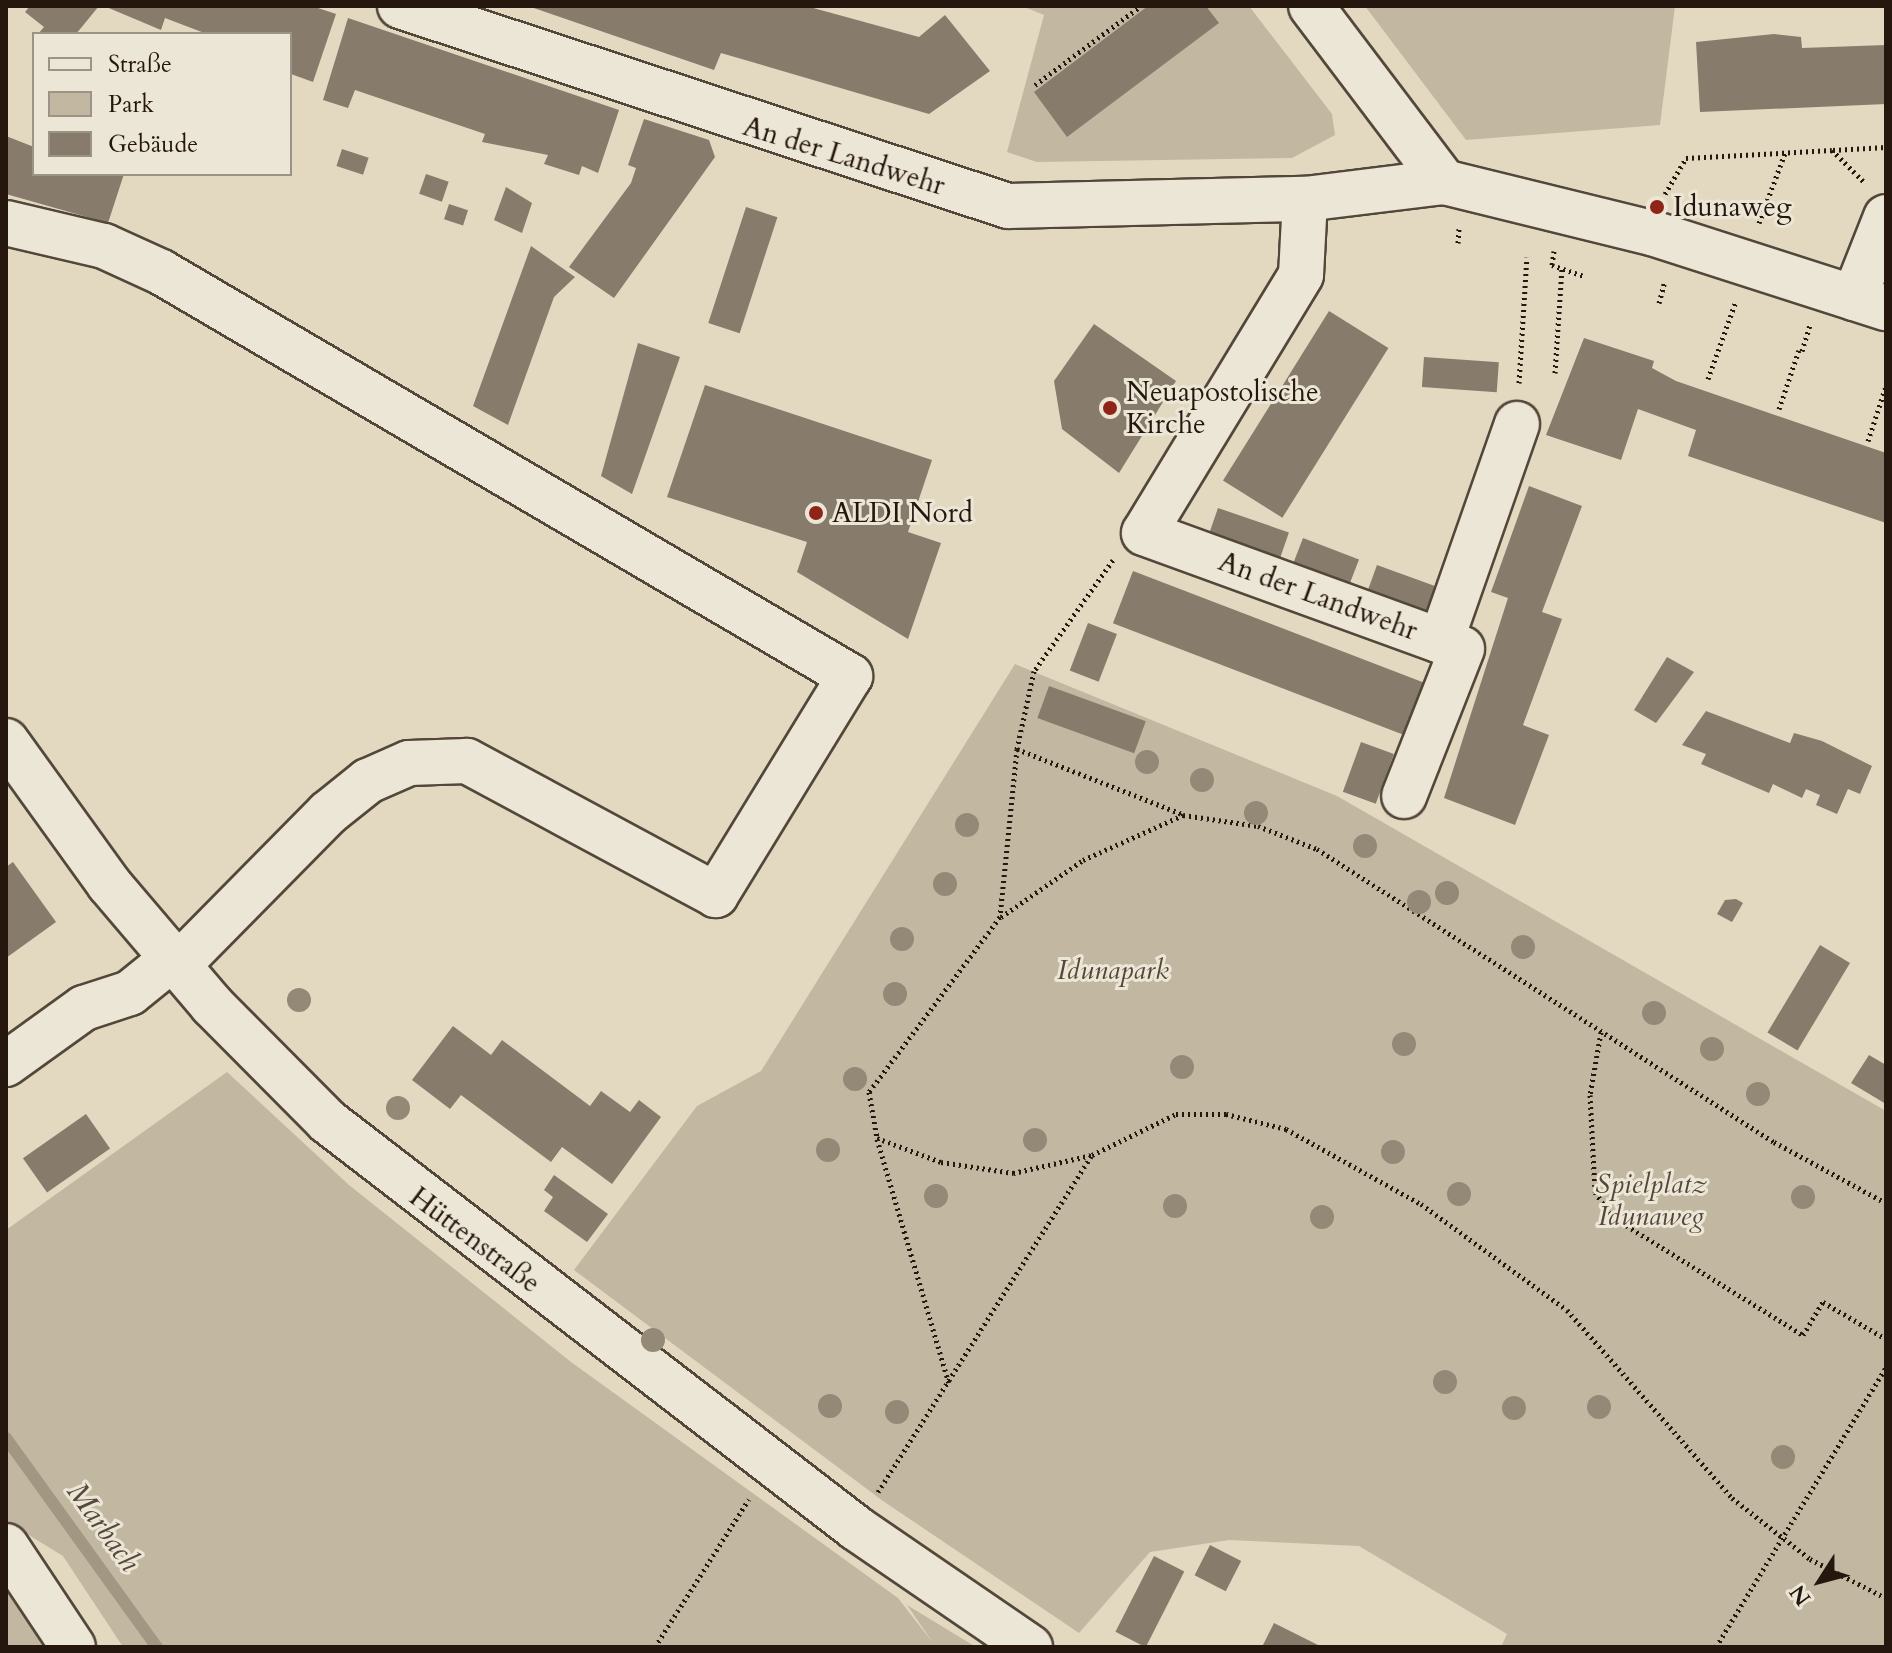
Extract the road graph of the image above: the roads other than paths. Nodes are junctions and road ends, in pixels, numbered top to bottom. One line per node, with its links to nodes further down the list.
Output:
1 (400, 6): 4 (street, An der Landwehr)
2 (1311, 6): 3 (street)
3 (1444, 182): 4 (street, An der Landwehr); 7 (street, An der Landwehr)
4 (1305, 199): 9 (street, An der Landwehr)
5 (1878, 203): 7 (street)
6 (6, 223): 12 (street)
7 (1870, 303)
8 (1517, 424): 9 (street, An der Landwehr)
9 (1441, 641): 11 (street, An der Landwehr)
10 (9, 753): 12 (street, Hüttenstraße)
11 (1404, 796)
12 (175, 962): 13 (street); 16 (street, Hüttenstraße)
13 (6, 1064)
14 (6, 1546): 15 (street)
15 (73, 1647)
16 (1030, 1647)

